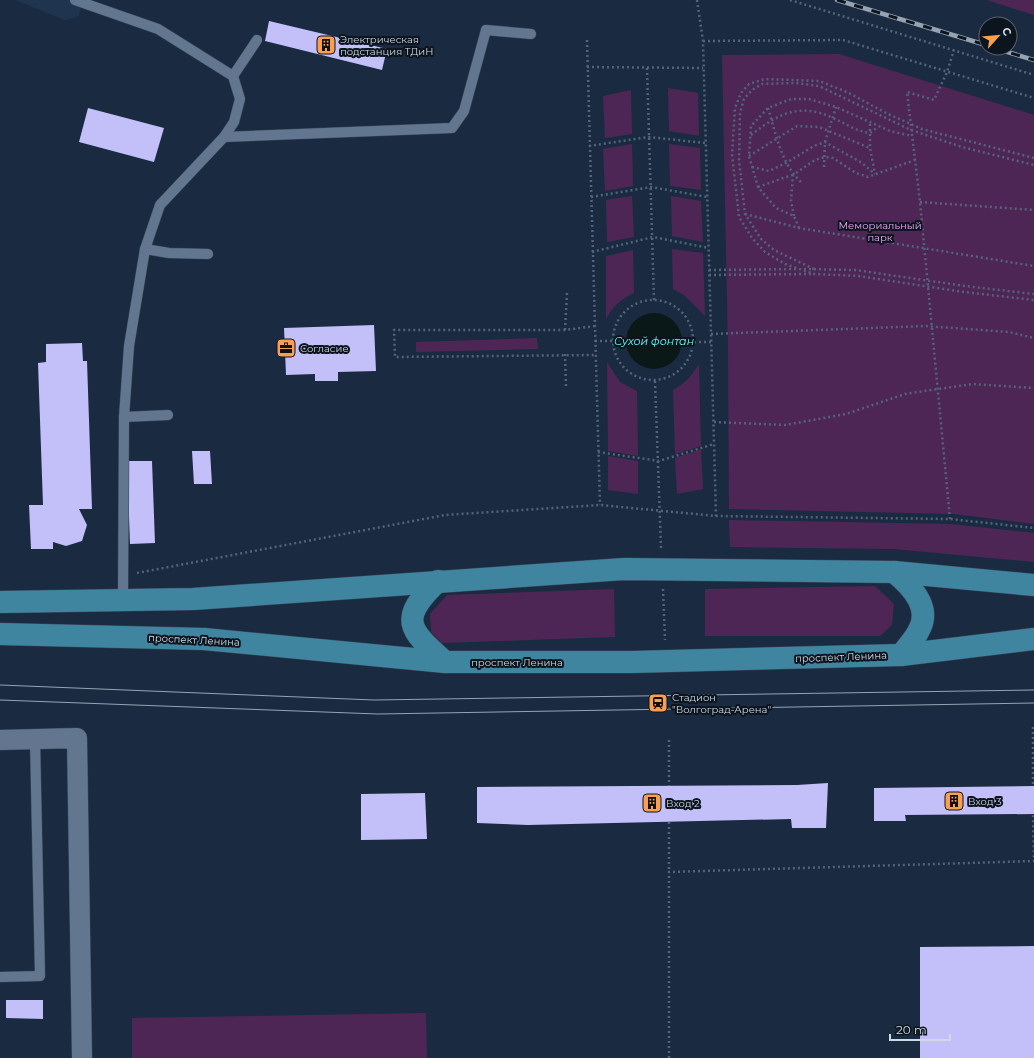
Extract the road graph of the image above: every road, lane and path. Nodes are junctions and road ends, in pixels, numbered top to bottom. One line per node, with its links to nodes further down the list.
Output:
1 (75, 0): 14 (lane)
2 (697, 0): 7 (path)
3 (790, 0): 8 (path)
4 (531, 34): 28 (lane)
5 (257, 40): 14 (lane)
6 (586, 40): 9 (path)
7 (702, 41): 11 (path); 12 (path)
8 (954, 50): 12 (path); 13 (path)
9 (587, 67): 10 (path); 33 (path)
10 (647, 68): 11 (path); 29 (path)
11 (703, 68): 32 (path)
12 (947, 72): 15 (path); 21 (path)
13 (1034, 75)
14 (233, 76): 28 (lane)
15 (1034, 98)
16 (836, 107): 17 (path); 18 (path); 20 (path)
17 (768, 108): 19 (path); 26 (path)
18 (834, 118): 19 (path); 24 (path); 25 (path)
19 (772, 119): 26 (path); 30 (path)
20 (870, 124): 22 (path); 25 (path)
21 (911, 124): 23 (path); 37 (path); 62 (path)
22 (878, 127): 25 (path); 27 (path)
23 (911, 130): 27 (path); 40 (path); 52 (path)
24 (830, 131): 30 (path); 31 (path); 34 (path)
25 (870, 133): 34 (path)
26 (751, 136): 35 (path)
27 (912, 136): 38 (path)
28 (224, 137): 57 (lane)
29 (649, 137): 32 (path); 33 (path); 46 (path)
30 (777, 138): 35 (path); 39 (path)
31 (825, 142): 36 (path); 39 (path); 44 (path)
32 (705, 143): 49 (path)
33 (589, 146): 48 (path)
34 (870, 148): 44 (path)
35 (749, 156): 42 (path)
36 (825, 157): 41 (path); 43 (path); 44 (path)
37 (1034, 158)
38 (915, 160): 44 (path); 50 (path)
39 (786, 163): 42 (path); 43 (path)
40 (1034, 165)
41 (824, 166)
42 (752, 168): 47 (path)
43 (793, 175): 45 (path); 47 (path); 53 (path)
44 (876, 175)
45 (802, 183)
46 (651, 187): 48 (path); 49 (path); 55 (path)
47 (758, 187): 53 (path)
48 (591, 197): 59 (path)
49 (707, 197): 56 (path)
50 (920, 202): 51 (path); 58 (path)
51 (1034, 210)
52 (745, 214): 54 (path); 63 (path)
53 (794, 216): 54 (path)
54 (799, 228): 58 (path)
55 (653, 237): 56 (path); 59 (path); 71 (path)
56 (709, 248): 64 (path)
57 (145, 249): 60 (lane); 89 (lane)
58 (924, 250): 61 (path); 67 (path)
59 (592, 252): 73 (path)
60 (208, 254)
61 (1034, 266)
62 (800, 269): 63 (path); 64 (path); 65 (path)
63 (814, 269): 67 (path)
64 (709, 270): 66 (path)
65 (814, 274): 66 (path); 68 (path)
66 (709, 275): 76 (path)
67 (926, 280): 68 (path); 70 (path)
68 (927, 286): 72 (path); 74 (path)
69 (567, 293): 75 (path)
70 (1034, 294)
71 (654, 300): 79 (path); 80 (path)
72 (1034, 300)
73 (595, 326): 75 (path); 78 (path)
74 (931, 326): 76 (path); 77 (path); 87 (path)
75 (565, 330): 82 (path)
76 (711, 334): 81 (path)
77 (1034, 338)
78 (595, 341): 79 (path); 83 (path)
79 (612, 341): 84 (path)
80 (694, 342): 81 (path); 84 (path)
81 (711, 342): 90 (path)
82 (565, 354): 83 (path); 85 (path)
83 (596, 355): 92 (path)
84 (655, 381): 93 (path)
85 (566, 387)
86 (1034, 388): 87 (path)
87 (937, 389): 90 (path); 97 (path)
88 (168, 415): 89 (lane)
89 (124, 417): 101 (lane)
90 (714, 422): 91 (path)
91 (714, 444): 93 (path); 96 (path)
92 (598, 452): 93 (path); 94 (path)
93 (659, 461): 95 (path)
94 (600, 505): 95 (path); 101 (path)
95 (659, 510): 96 (path); 99 (path)
96 (716, 516): 97 (path)
97 (950, 519): 98 (path)
98 (1034, 528)
99 (662, 569): 100 (main road); 102 (main road); 110 (path)
100 (894, 572): 103 (main road); 108 (main road)
101 (123, 576): 104 (lane)
102 (438, 581): 104 (main road); 109 (main road)
103 (1034, 585)
104 (123, 600): 105 (main road)
105 (0, 602)
106 (0, 634): 109 (main road, проспект Ленина)
107 (1034, 639): 108 (main road, проспект Ленина)
108 (900, 655): 110 (main road, проспект Ленина)
109 (445, 662): 110 (main road, проспект Ленина)
110 (665, 662)
111 (1033, 727): 116 (path)
112 (35, 739): 113 (street); 120 (lane); 121 (street)
113 (0, 740)
114 (668, 740): 115 (path)
115 (669, 786)
116 (1033, 786)
117 (1033, 814): 119 (path)
118 (669, 822): 119 (path)
119 (669, 872): 122 (path)
120 (0, 977)
121 (82, 1058)
122 (669, 1058)

